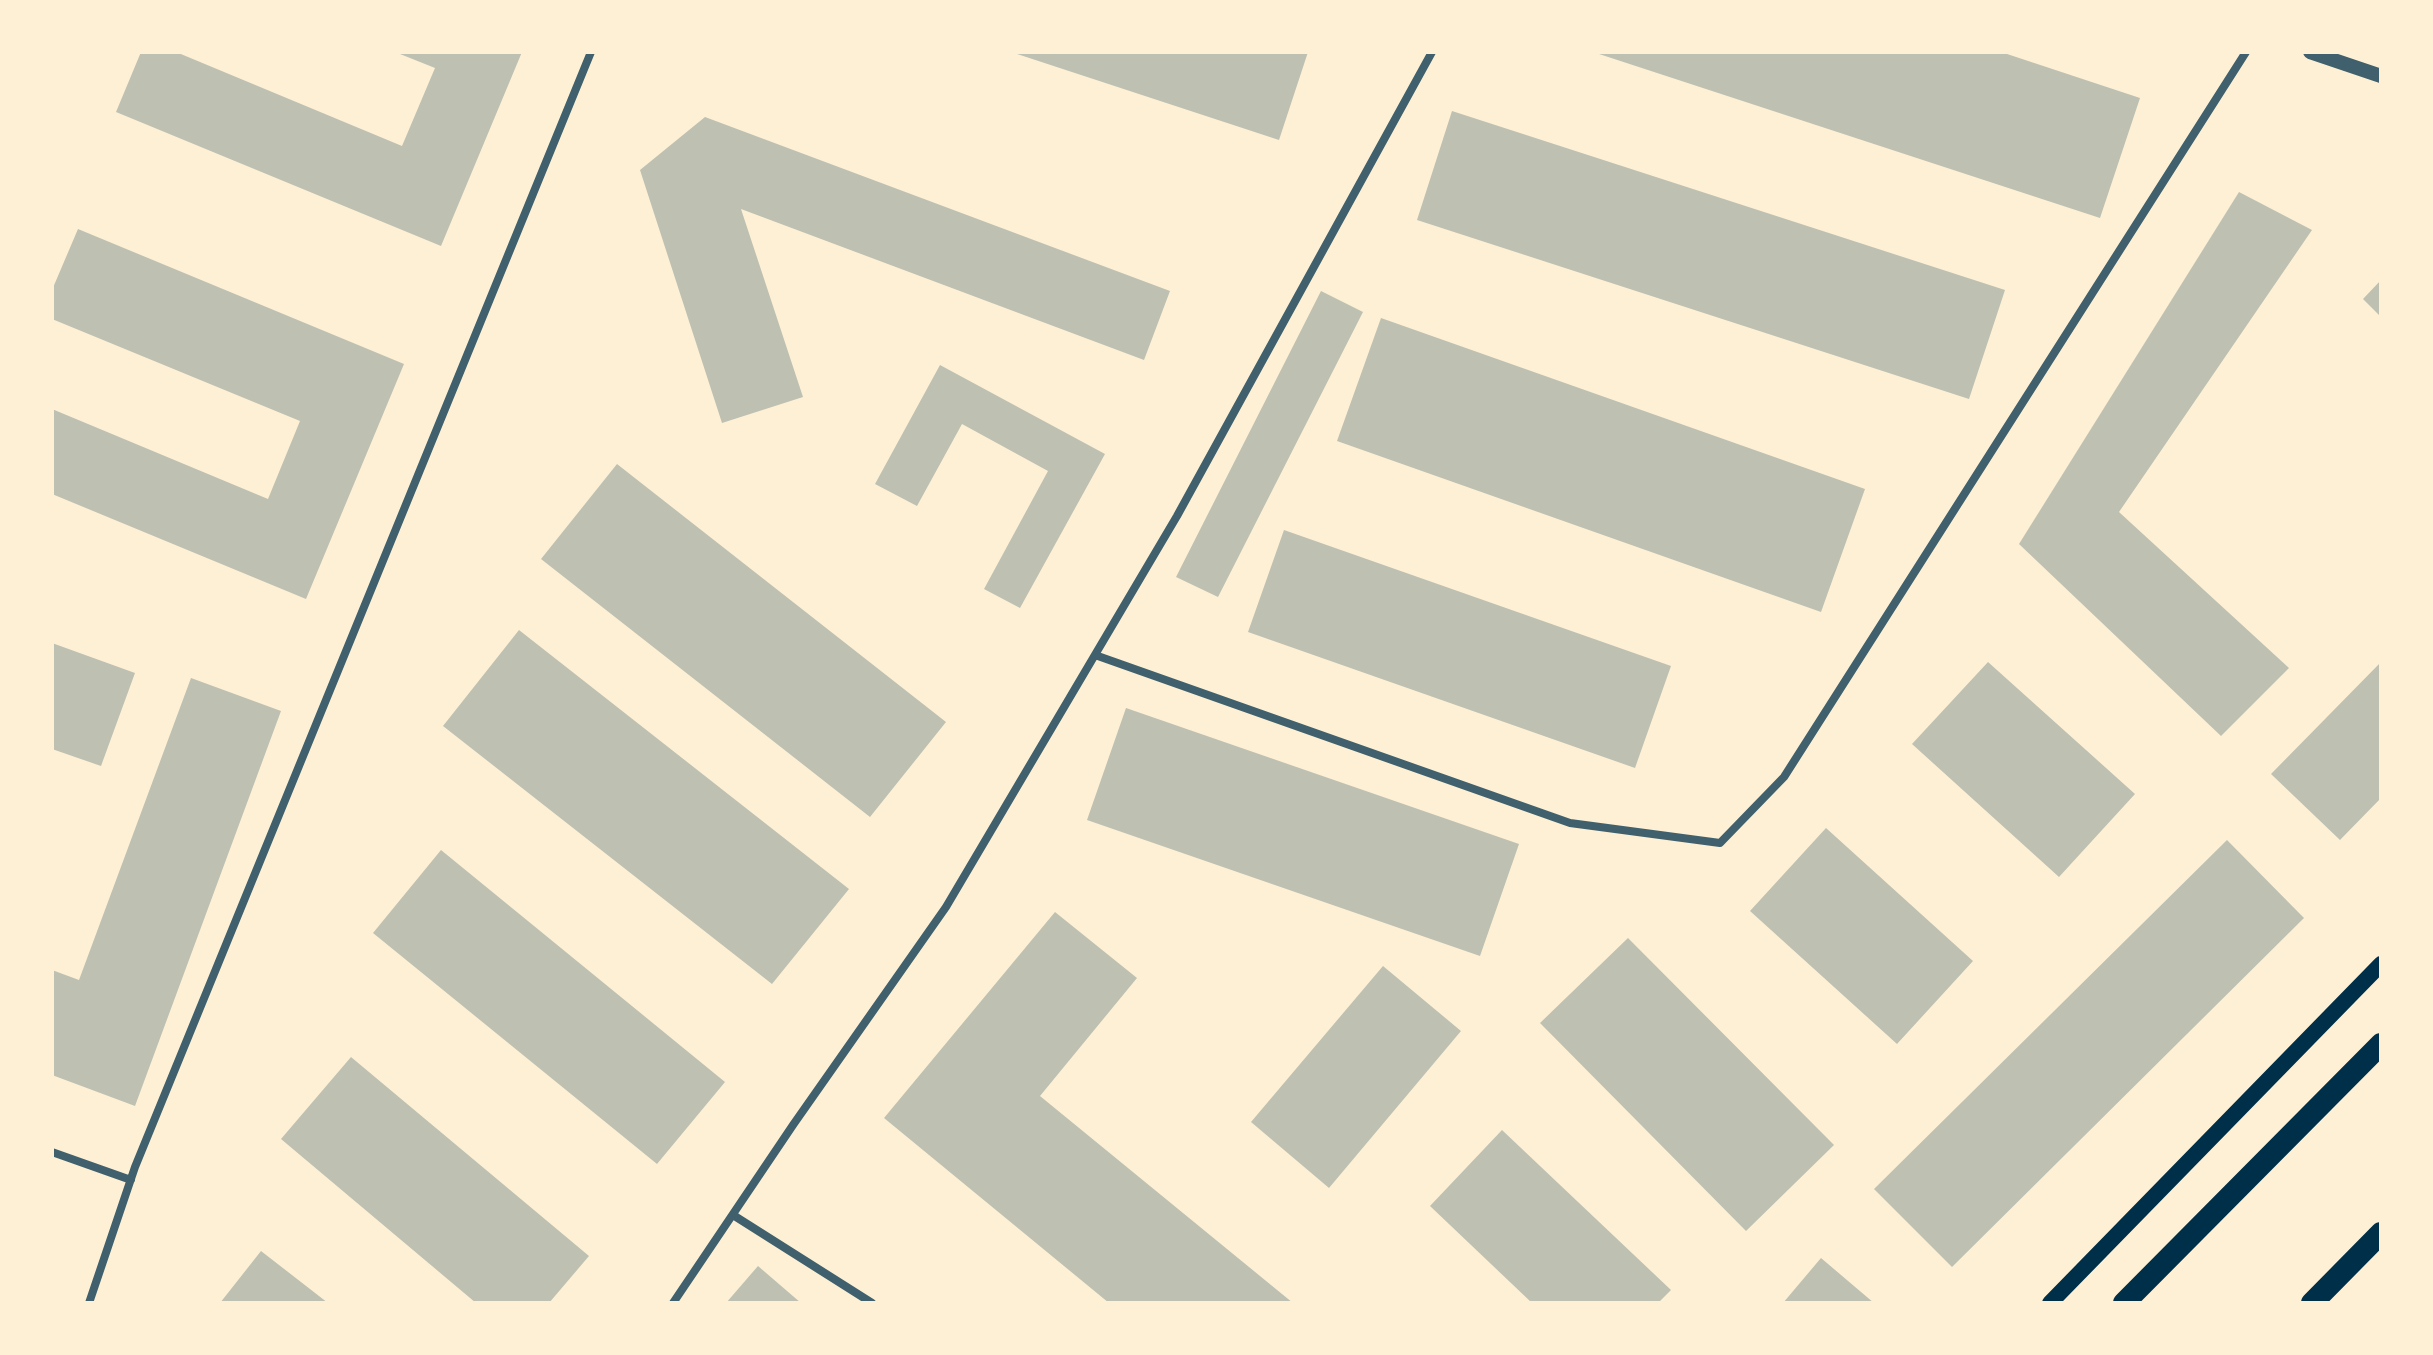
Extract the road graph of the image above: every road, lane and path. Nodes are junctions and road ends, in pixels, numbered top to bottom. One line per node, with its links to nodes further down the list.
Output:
1 (591, 52): 10 (street)
2 (1432, 52): 6 (street)
3 (2246, 52): 6 (street)
4 (2310, 52): 5 (street)
5 (2381, 76)
6 (1095, 655): 11 (street)
7 (2381, 964): 16 (main road)
8 (2381, 1044): 17 (highway)
9 (52, 1152): 10 (street)
10 (131, 1180): 13 (street)
11 (733, 1215): 14 (street); 15 (street)
12 (2381, 1233): 18 (highway)
13 (89, 1303)
14 (673, 1303)
15 (872, 1303)
16 (2050, 1303)
17 (2124, 1303)
18 (2312, 1303)

